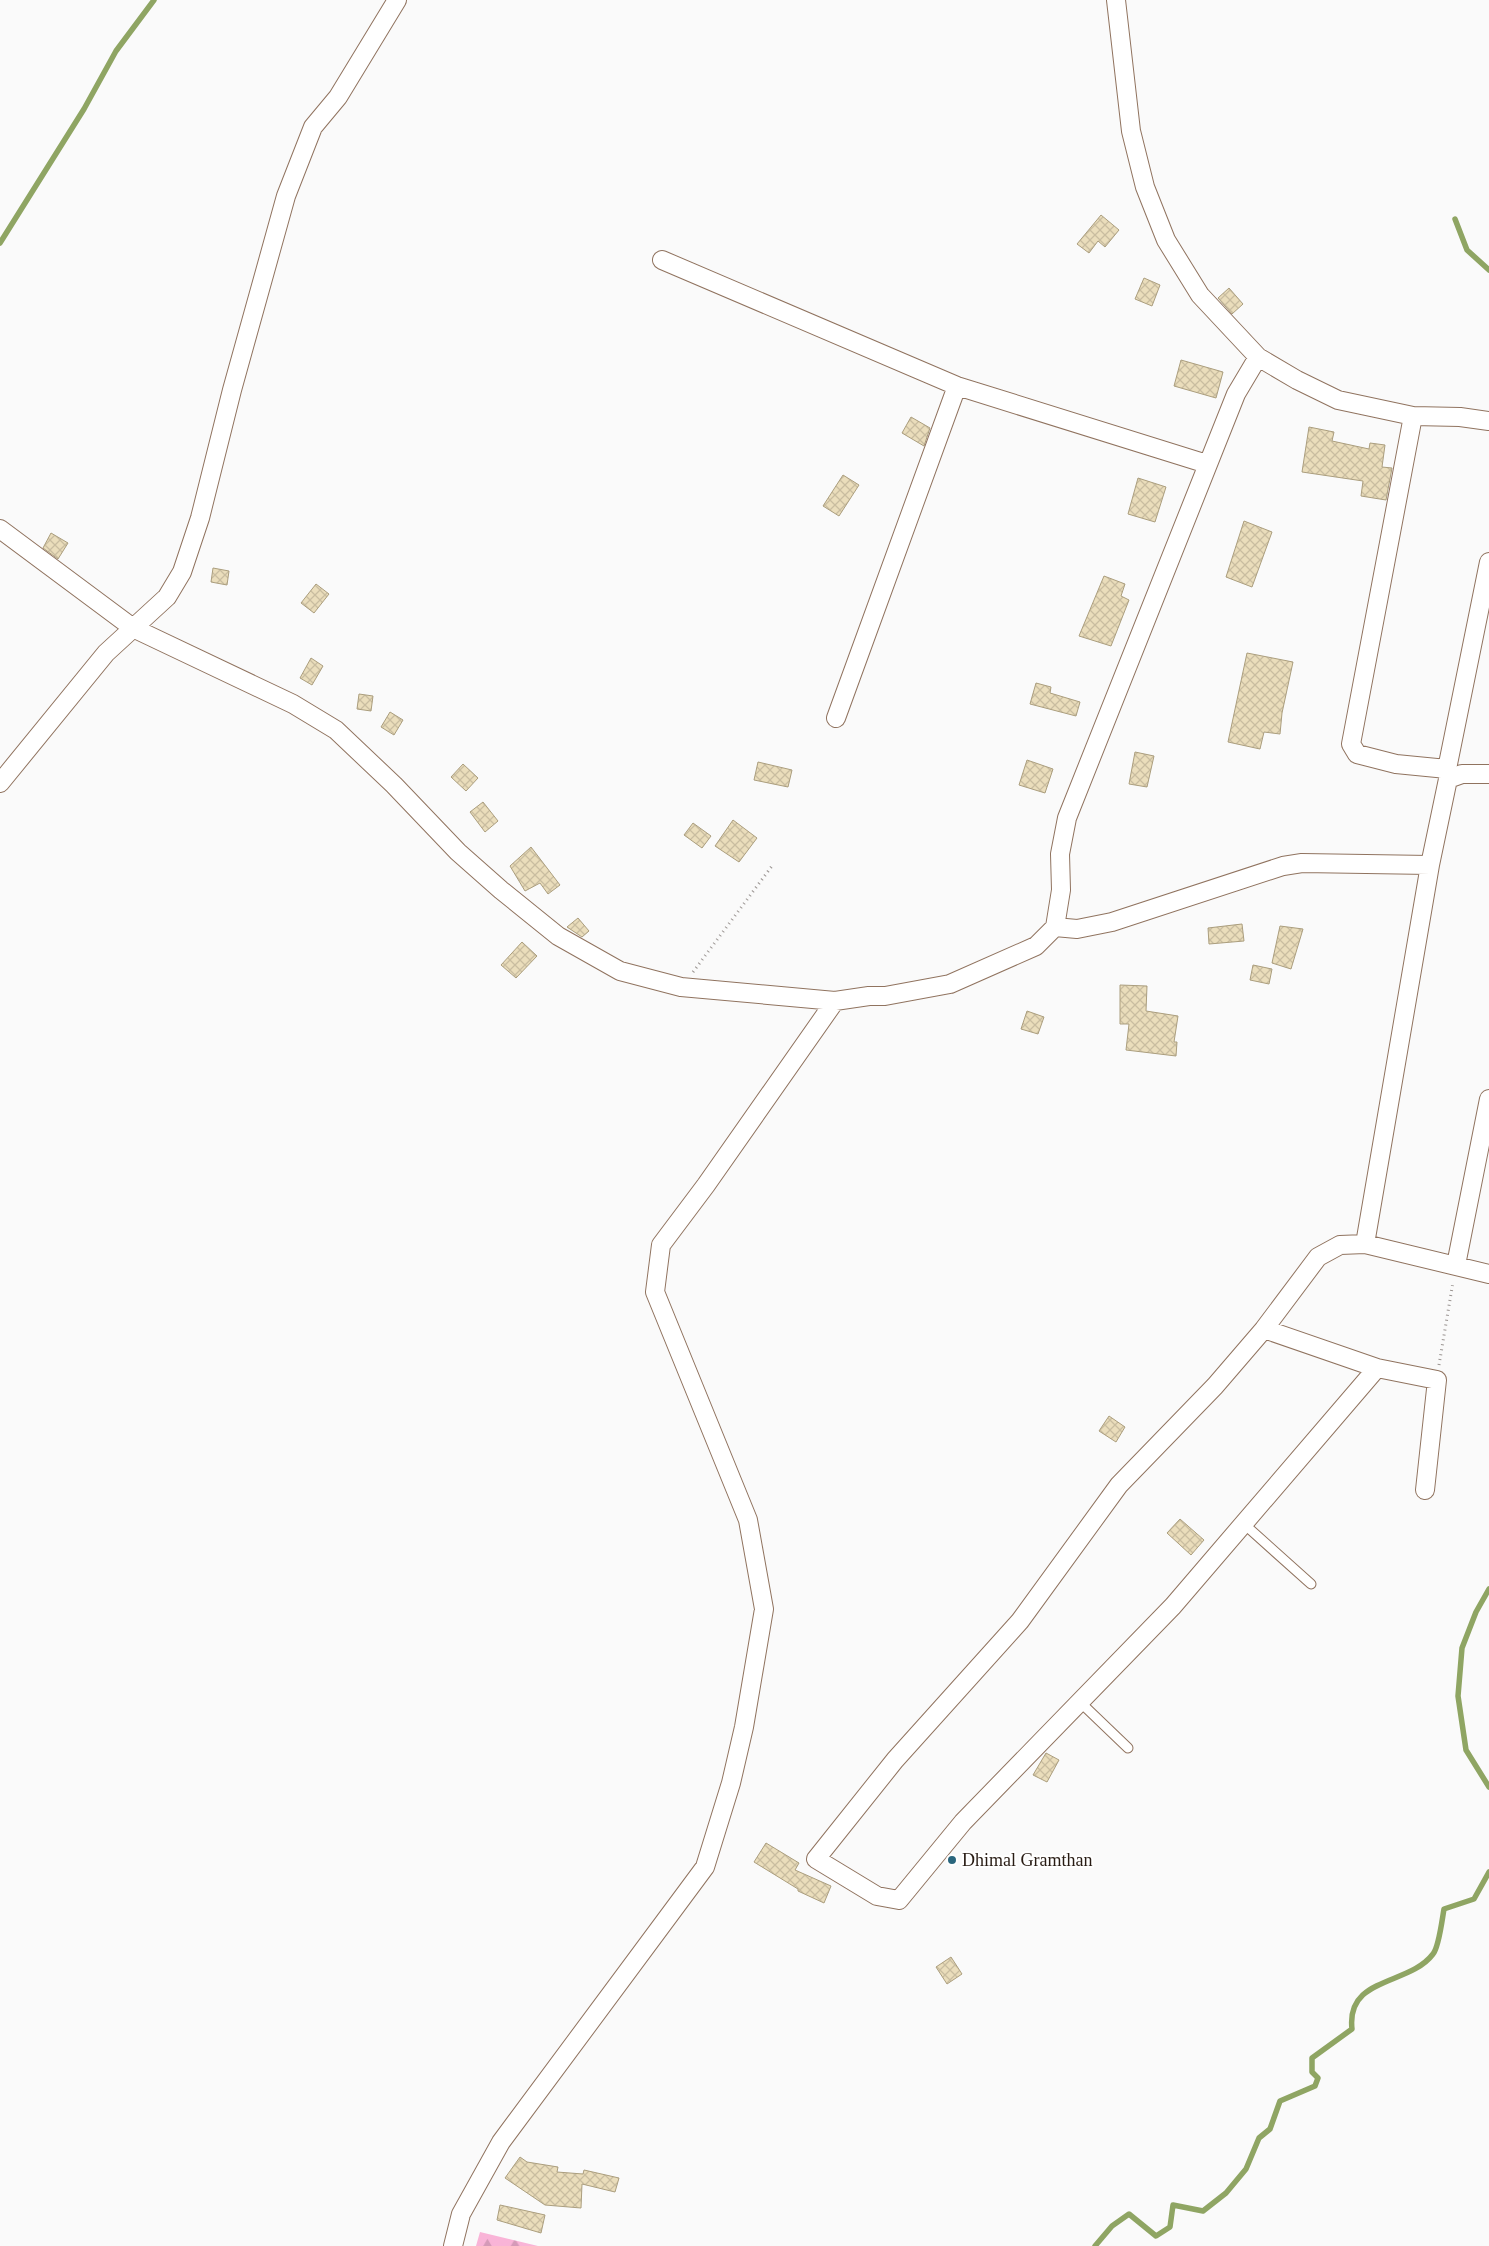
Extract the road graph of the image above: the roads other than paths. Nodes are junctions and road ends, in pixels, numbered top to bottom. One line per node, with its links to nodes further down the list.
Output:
1 (397, 0): 11 (street)
2 (1116, 0): 4 (street)
3 (662, 260): 5 (street)
4 (1258, 357): 6 (street); 8 (street)
5 (958, 386): 8 (street); 12 (street)
6 (1413, 416): 7 (street); 13 (street)
7 (1489, 421)
8 (1207, 464): 17 (street)
9 (0, 530): 11 (street)
10 (1489, 562): 13 (street)
11 (133, 628): 15 (street); 18 (street)
12 (836, 718)
13 (1448, 774): 14 (street); 16 (street)
14 (1489, 774)
15 (0, 783)
16 (1430, 865): 17 (street); 20 (street)
17 (1056, 927): 18 (street)
18 (835, 1001): 30 (street)
19 (1489, 1099): 21 (street)
20 (1365, 1244): 21 (street); 23 (street)
21 (1456, 1265): 22 (street)
22 (1489, 1274)
23 (1264, 1329): 24 (street); 28 (street)
24 (1377, 1368): 25 (street); 26 (street)
25 (1426, 1490)
26 (1244, 1524): 27 (lane); 28 (street)
27 (1312, 1584)
28 (1079, 1701): 29 (lane)
29 (1128, 1748)
30 (453, 2246)

